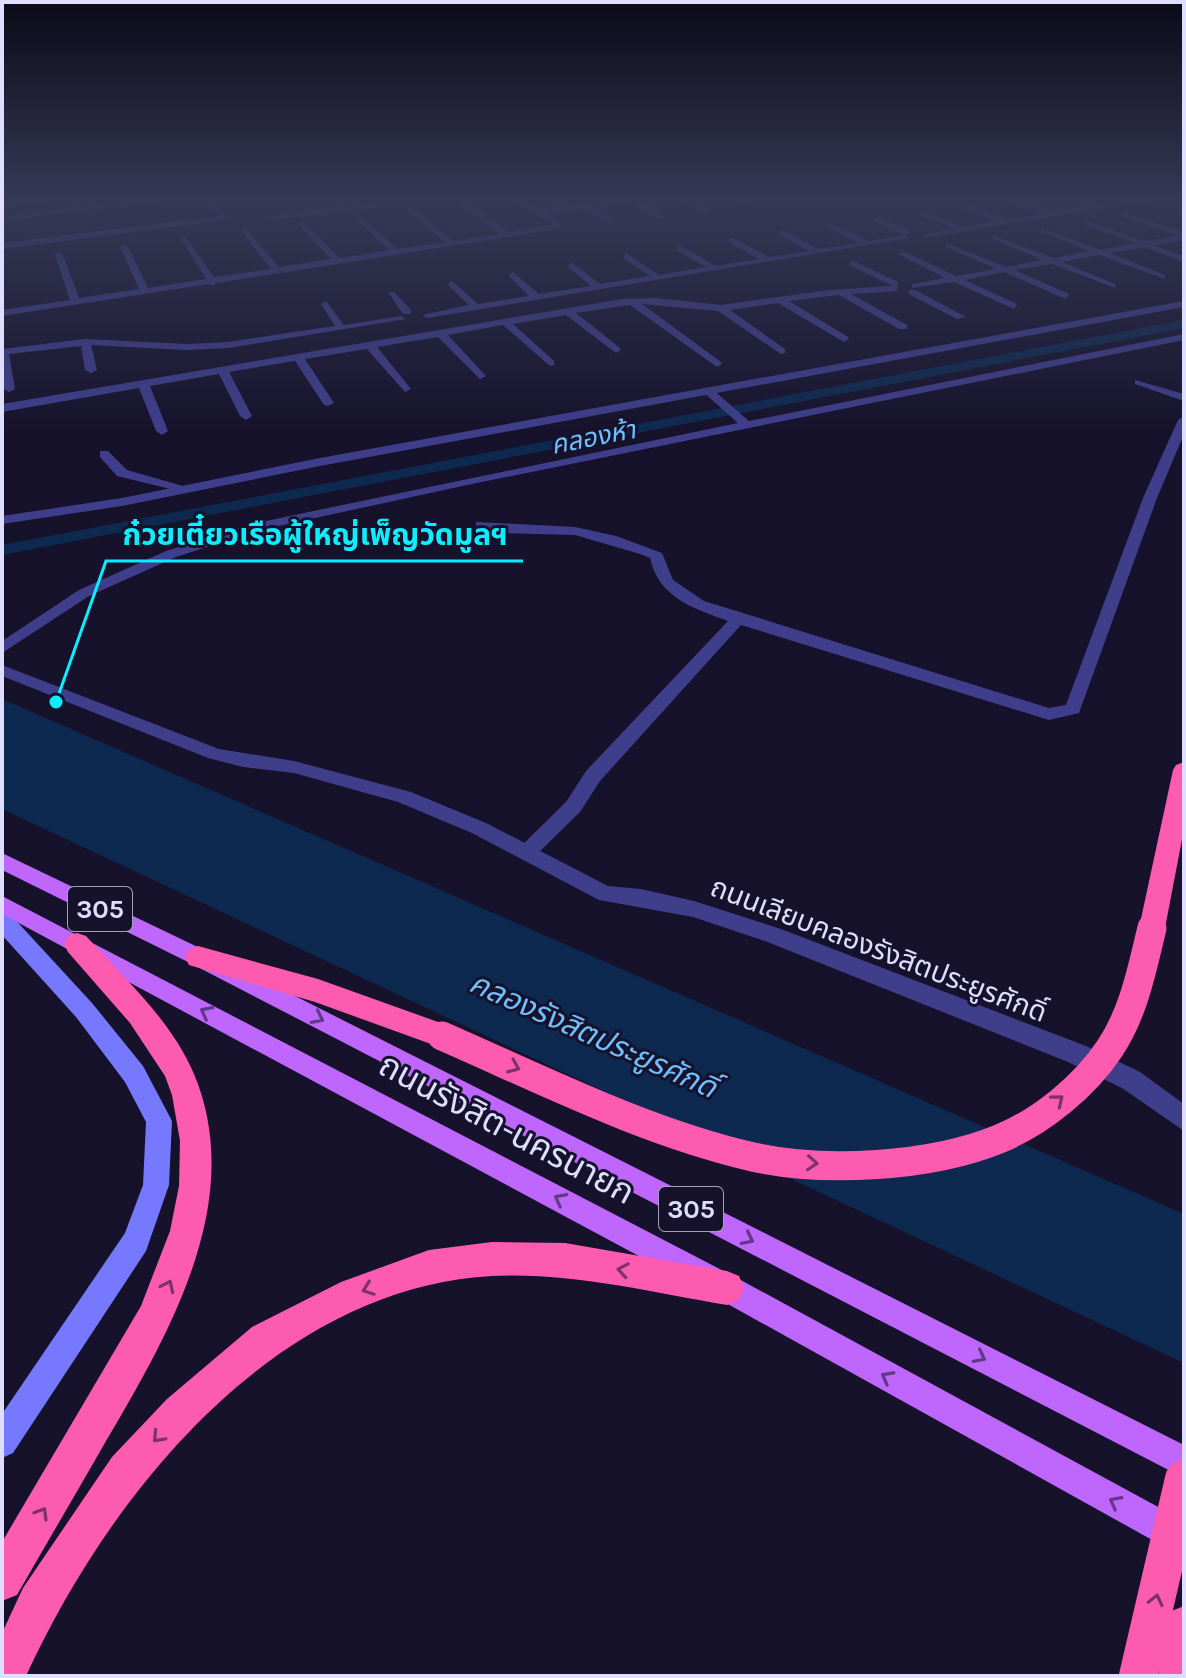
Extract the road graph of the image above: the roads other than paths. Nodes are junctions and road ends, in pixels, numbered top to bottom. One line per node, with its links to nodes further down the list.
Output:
1 (67, 276): 28 (street)
2 (138, 276): 21 (street)
3 (209, 276): 15 (street)
4 (243, 276): 15 (street)
5 (514, 276): 25 (street)
6 (585, 276): 19 (street)
7 (667, 276): 13 (street)
8 (875, 276): 18 (street)
9 (950, 276): 14 (street)
10 (971, 276): 14 (street)
11 (1020, 276): 24 (street)
12 (1089, 276): 17 (street)
13 (658, 278): 19 (street)
14 (956, 279): 20 (street); 31 (street)
15 (213, 283): 21 (street)
16 (452, 284): 32 (street)
17 (1112, 286)
18 (894, 287): 20 (street); 22 (street)
19 (599, 288): 25 (street)
20 (913, 289): 37 (street)
21 (146, 293): 28 (street)
22 (841, 293): 27 (street); 39 (street)
23 (391, 294): 36 (street)
24 (1066, 296)
25 (537, 298): 32 (street)
26 (631, 301): 33 (street); 34 (street); 53 (street)
27 (782, 301): 33 (street); 43 (street)
28 (76, 303): 35 (street)
29 (326, 304): 40 (street)
30 (1184, 304): 61 (street)
31 (1014, 306)
32 (476, 307): 36 (street)
33 (721, 308): 48 (street)
34 (568, 311): 38 (street); 47 (street)
35 (2, 313)
36 (404, 315): 40 (street)
37 (961, 317)
38 (505, 322): 41 (street); 52 (street)
39 (903, 327)
40 (341, 328): 45 (street)
41 (440, 333): 46 (street); 56 (street)
42 (1184, 337): 67 (street)
43 (844, 339)
44 (85, 342): 45 (street); 49 (street); 55 (street)
45 (152, 345): 51 (street)
46 (370, 345): 50 (street); 60 (street)
47 (616, 350)
48 (781, 351)
49 (3, 352): 59 (street)
50 (298, 357): 54 (street); 63 (street)
51 (155, 362)
52 (550, 363)
53 (717, 364)
54 (222, 369): 58 (street); 65 (street)
55 (91, 370)
56 (480, 376)
57 (1139, 382): 62 (street)
58 (143, 383): 64 (street); 68 (street)
59 (9, 389)
60 (405, 389)
61 (708, 391): 67 (street); 70 (street)
62 (1184, 398)
63 (328, 403)
64 (2, 408)
65 (246, 416)
66 (1184, 420): 73 (street)
67 (745, 423): 74 (street)
68 (162, 431)
69 (104, 454): 70 (street)
70 (183, 488): 71 (street)
71 (2, 520)
72 (481, 525): 73 (street)
73 (738, 619): 77 (street)
74 (2, 648)
75 (2, 670): 77 (street, ถนนเลียบคลองรังสิตประยูรศักดิ์)
76 (1184, 770): 82 (highway, one-way to 76, bridge)
77 (526, 853): 83 (street, ถนนเลียบคลองรังสิตประยูรศักดิ์)
78 (2, 861): 82 (main road, ถนนรังสิต-นครนายก / 305)
79 (2, 904): 81 (main road, ถนนรังสิต-นครนายก / 305)
80 (2, 920): 85 (main road)
81 (77, 944): 84 (main road, ถนนรังสิต-นครนายก / 305, one-way to 81); 89 (highway, one-way to 81)
82 (198, 957): 86 (main road, ถนนรังสิต-นครนายก / 305, one-way to 86)
83 (1184, 1119)
84 (727, 1288): 88 (main road, ถนนรังสิต-นครนายก / 305, one-way to 84); 91 (highway, one-way to 91)
85 (2, 1442)
86 (1184, 1462)
87 (1184, 1479): 92 (highway, one-way to 87, bridge)
88 (1184, 1539)
89 (2, 1580)
90 (1184, 1627): 93 (highway)
91 (4, 1676)
92 (1138, 1676)
93 (1180, 1676)

